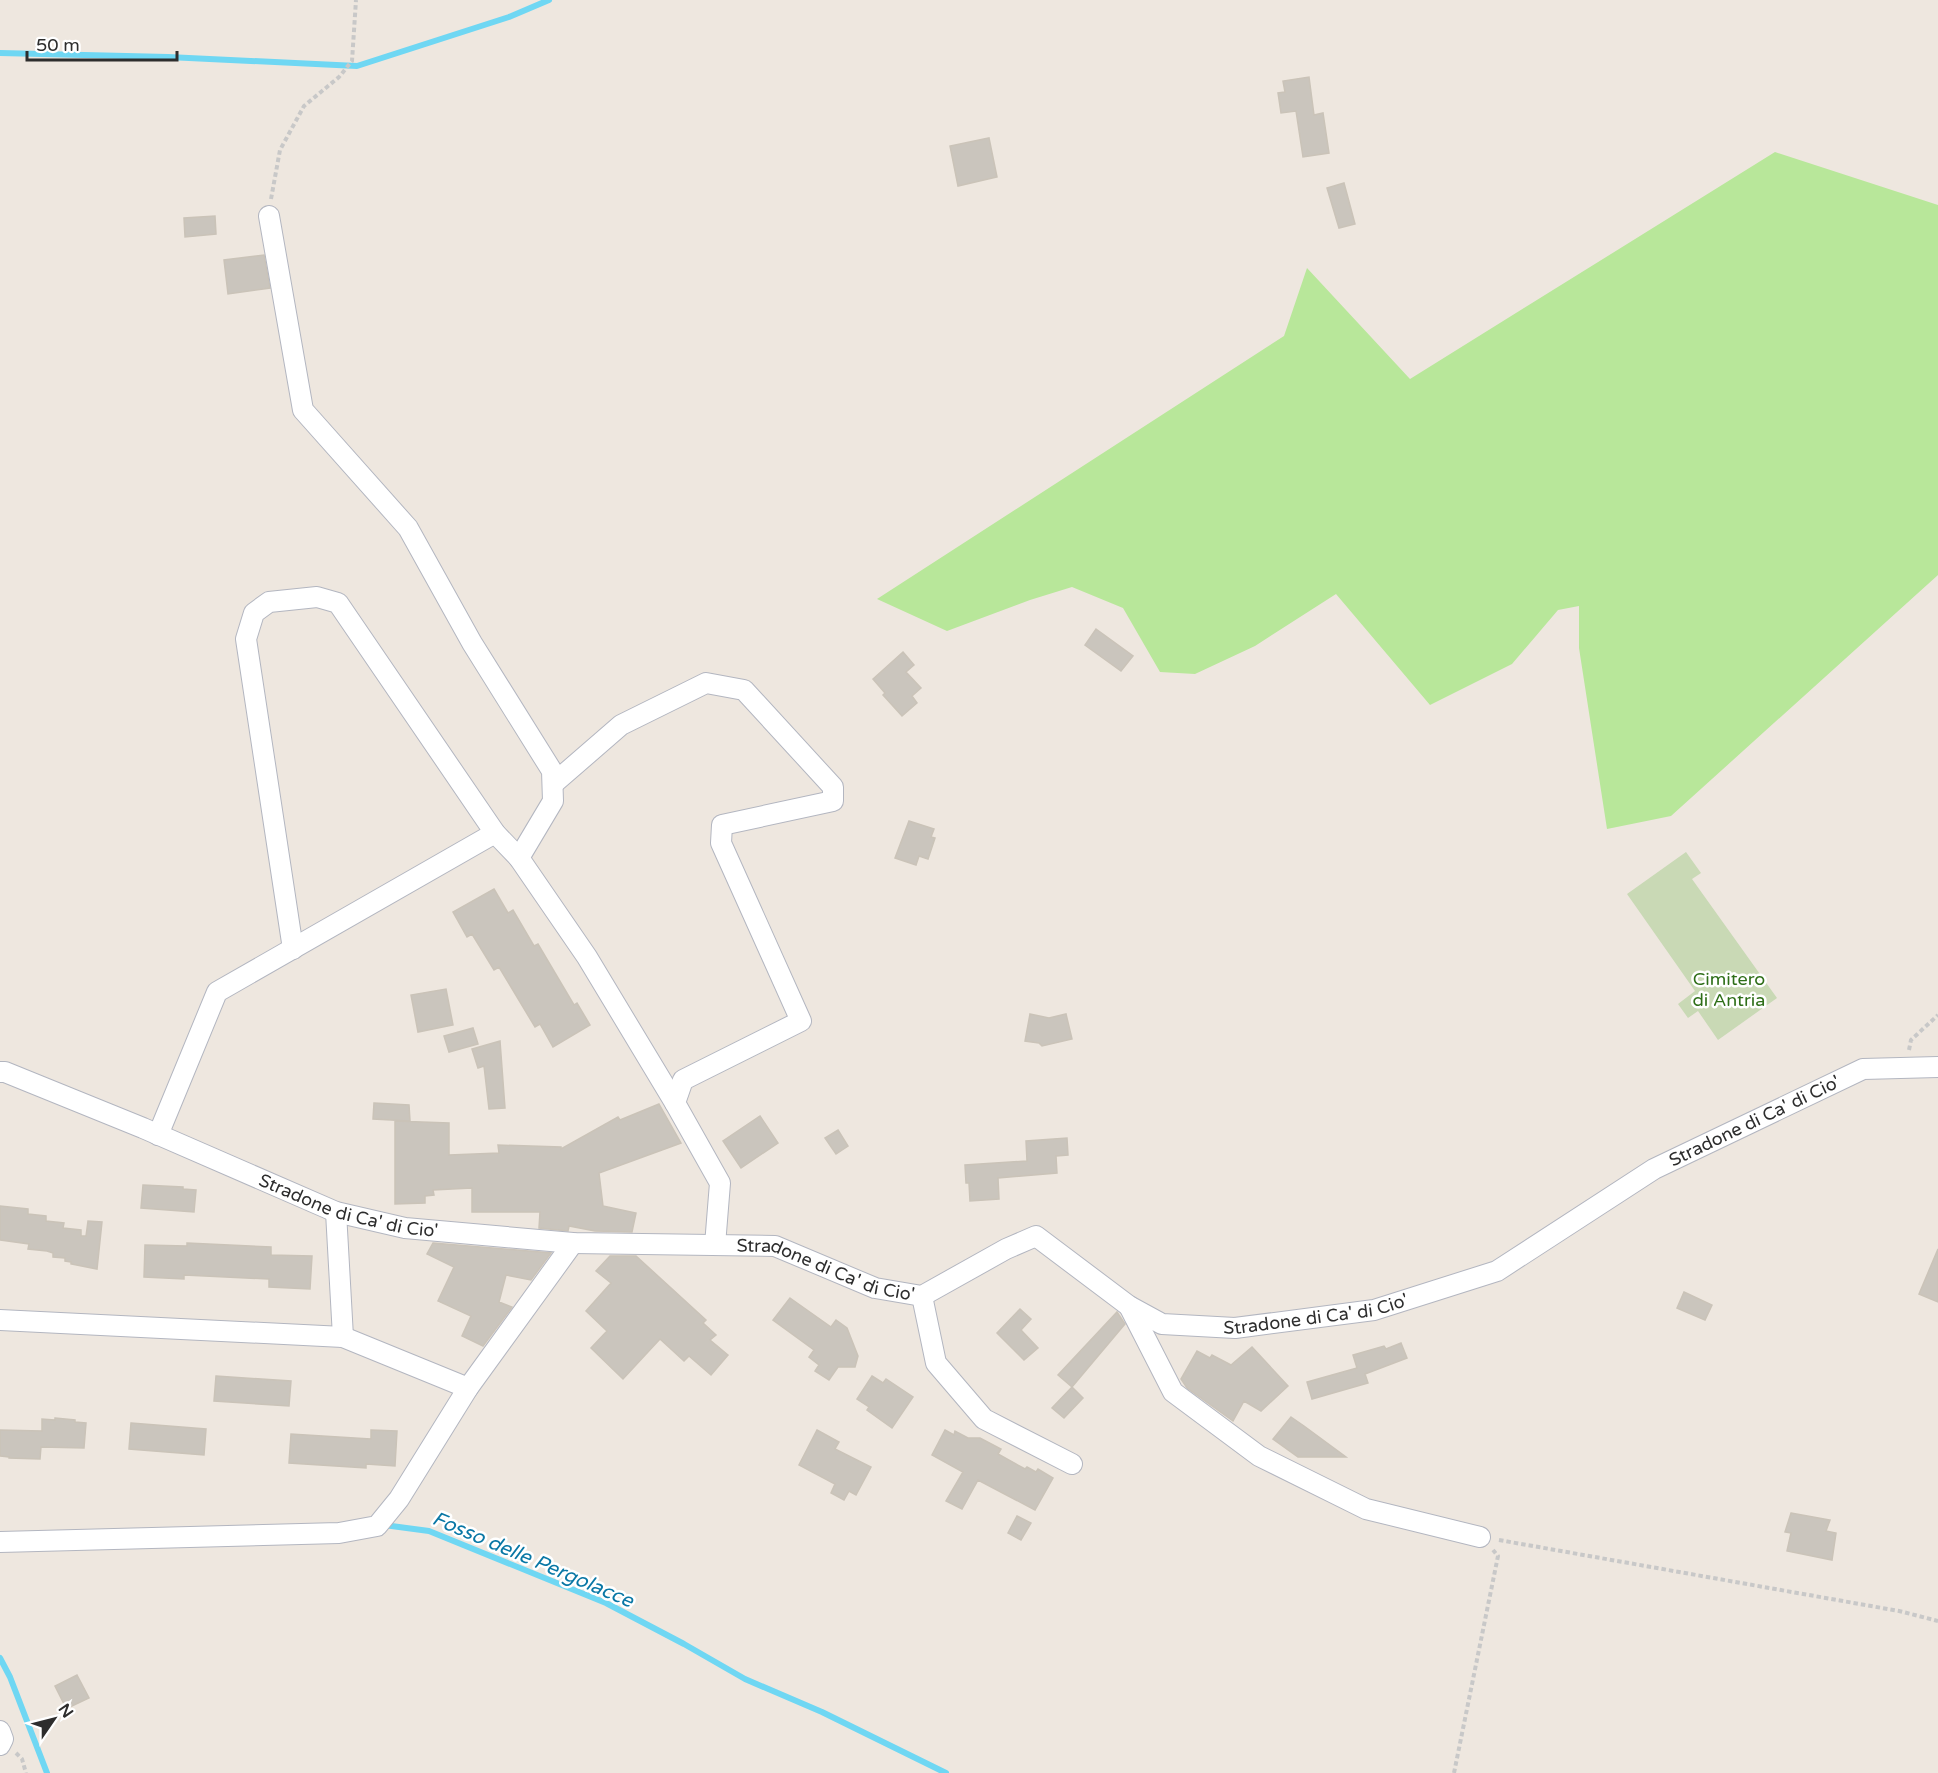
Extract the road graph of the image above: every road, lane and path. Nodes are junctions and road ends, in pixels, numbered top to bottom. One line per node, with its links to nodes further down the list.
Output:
1 (356, 0): 2 (path)
2 (269, 216): 3 (street)
3 (553, 784): 5 (street); 11 (street)
4 (495, 832): 5 (street); 6 (street); 6 (street)
5 (519, 858): 11 (street)
6 (293, 949): 12 (street)
7 (1938, 1015): 9 (path)
8 (1938, 1067): 9 (street, Stradone di Ca' di Cio')
9 (1906, 1068): 17 (street, Stradone di Ca' di Cio')
10 (0, 1072): 12 (street, Stradone di Ca' di Cio')
11 (675, 1103): 15 (street)
12 (158, 1135): 13 (street, Stradone di Ca' di Cio')
13 (336, 1212): 14 (street, Stradone di Ca' di Cio'); 19 (street)
14 (573, 1243): 15 (street, Stradone di Ca' di Cio'); 20 (street)
15 (715, 1245): 16 (street, Stradone di Ca' di Cio')
16 (922, 1296): 17 (street, Stradone di Ca' di Cio'); 21 (street)
17 (1129, 1306): 22 (street)
18 (0, 1320): 19 (street)
19 (343, 1337): 20 (street)
20 (468, 1388): 23 (street)
21 (1072, 1464)
22 (1480, 1537): 24 (path); 27 (path)
23 (0, 1542)
24 (1938, 1621)
25 (0, 1731): 26 (street)
26 (0, 1745)
27 (1454, 1773)

